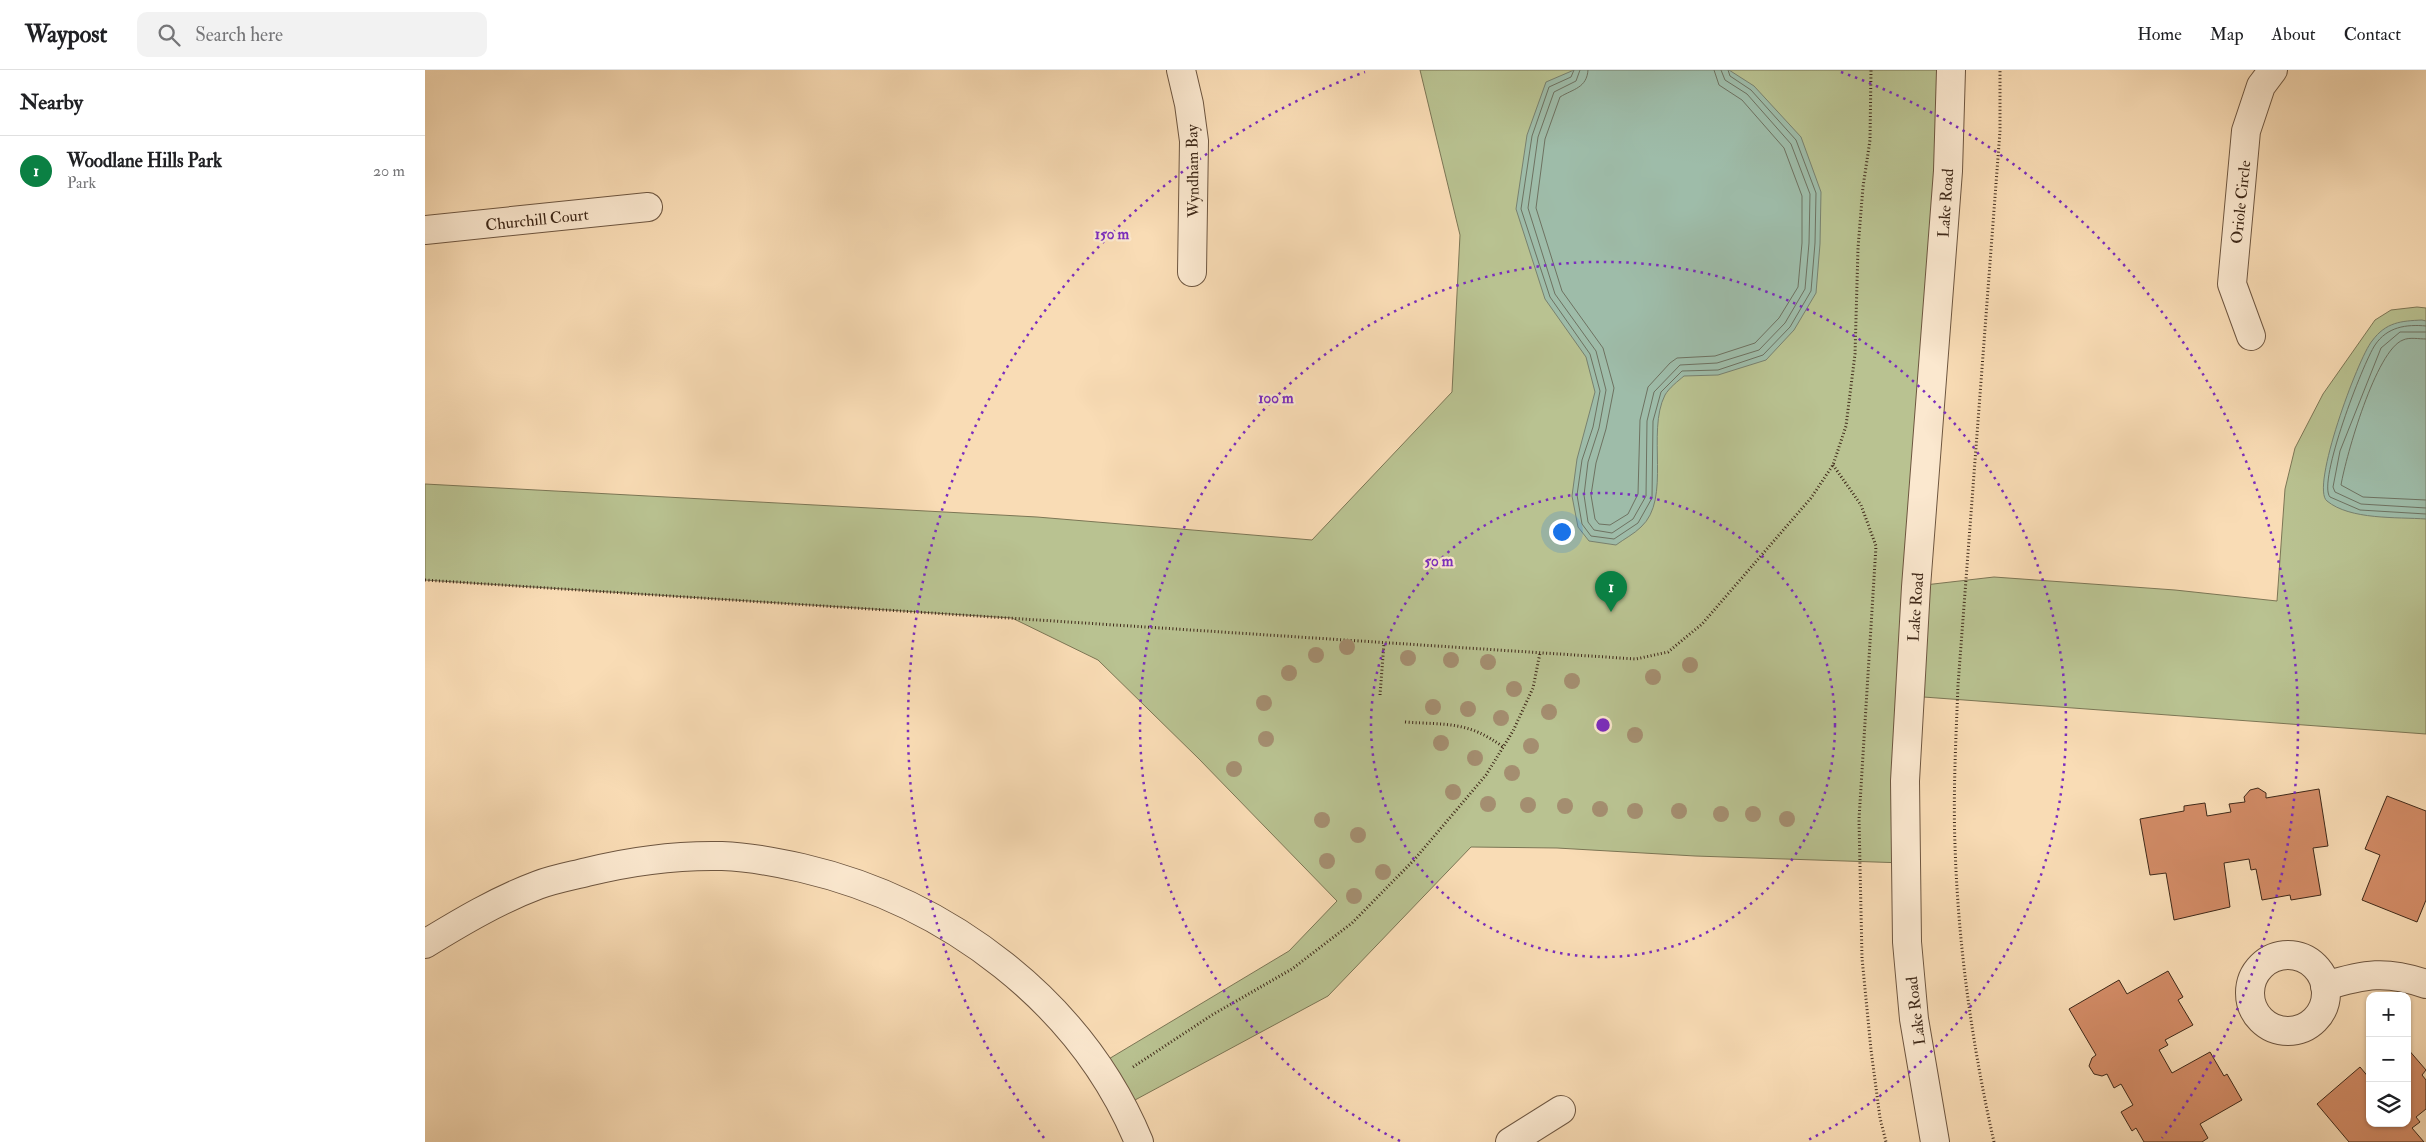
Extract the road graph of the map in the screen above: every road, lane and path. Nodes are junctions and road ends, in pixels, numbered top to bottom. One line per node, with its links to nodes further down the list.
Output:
1 (1181, 70): 8 (street, Wyndham Bay)
2 (1871, 70): 10 (path)
3 (1951, 70): 25 (street, Lake Road)
4 (2001, 70): 26 (path)
5 (2273, 70): 9 (street, Oriole Circle)
6 (648, 207): 7 (street, Churchill Court)
7 (425, 230)
8 (1192, 272)
9 (2251, 336)
10 (1833, 464): 13 (path); 24 (path)
11 (425, 580): 12 (path)
12 (1384, 643): 13 (path); 14 (path)
13 (1540, 653): 16 (path)
14 (1380, 695)
15 (1405, 722): 16 (path)
16 (1503, 747): 20 (path)
17 (425, 944): 20 (street)
18 (2426, 984): 19 (street)
19 (2325, 986)
20 (1109, 1082): 22 (street)
21 (1561, 1110): 23 (street)
22 (1139, 1142)
23 (1510, 1142)
24 (1886, 1142)
25 (1935, 1142)
26 (1994, 1142)

